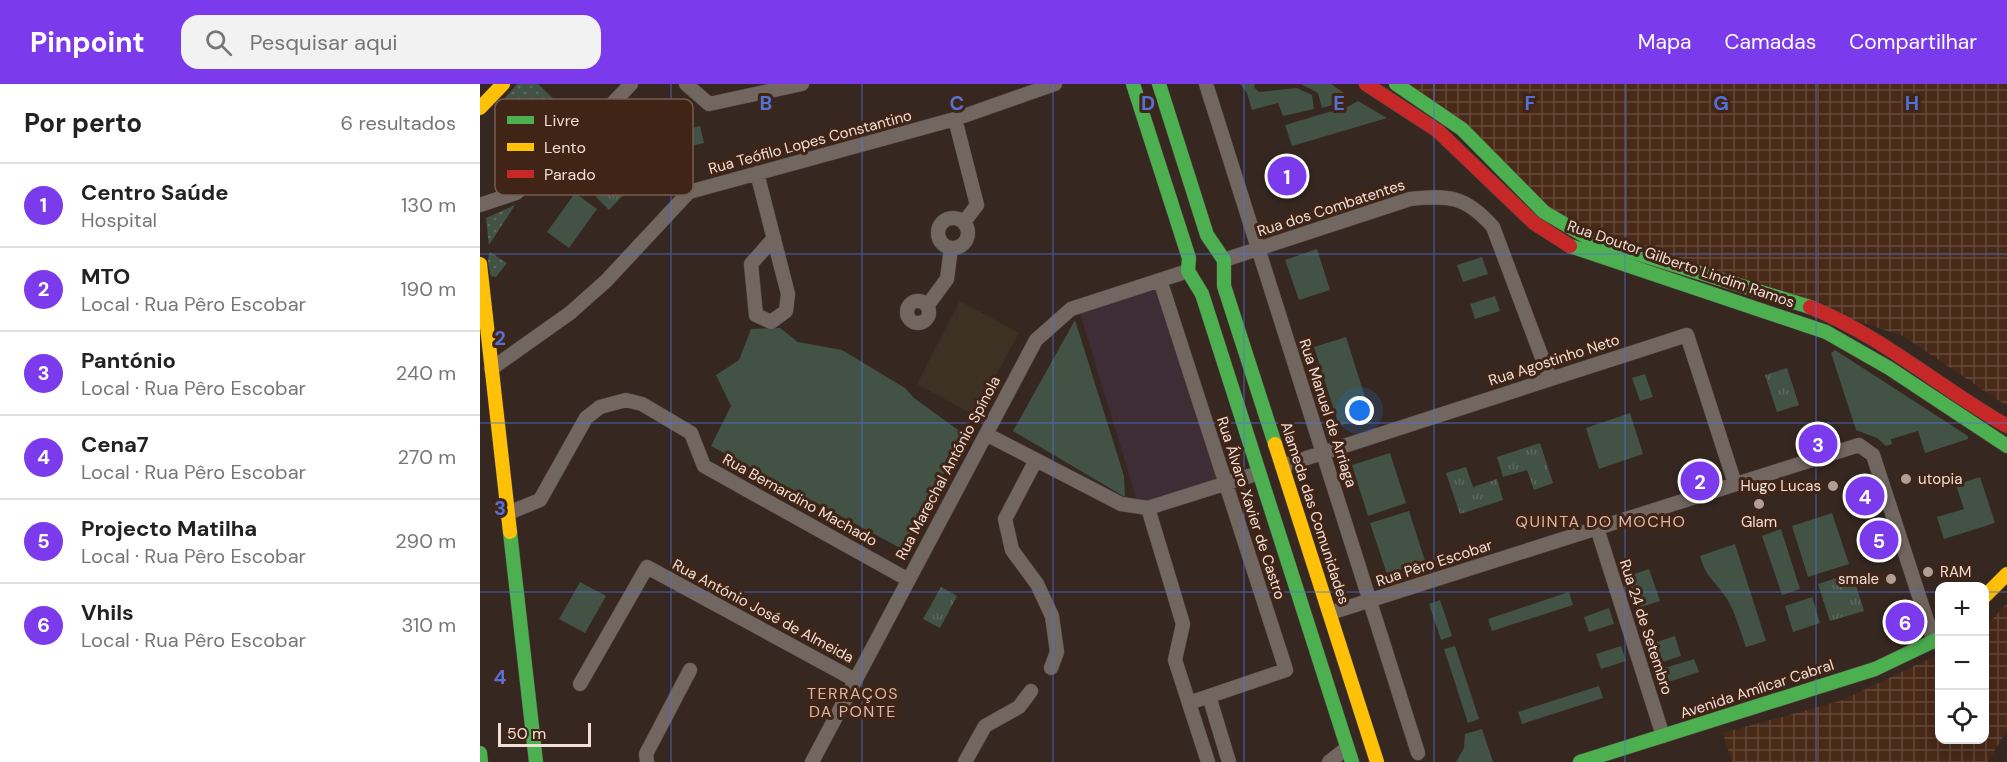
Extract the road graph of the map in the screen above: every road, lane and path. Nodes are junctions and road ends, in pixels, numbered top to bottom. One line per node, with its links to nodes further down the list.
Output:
1 (503, 84): 13 (main road)
2 (631, 84): 12 (street)
3 (686, 84): 11 (street)
4 (802, 84): 11 (street)
5 (1055, 84): 14 (street, Rua Teófilo Lopes Constantino)
6 (1133, 84): 26 (main road)
7 (1159, 84): 24 (main road, Alameda das Comunidades)
8 (1206, 84): 23 (street, Rua Manuel de Arriaga)
9 (1366, 84): 33 (main road, Rua Doutor Gilberto Lindim Ramos)
10 (1396, 84): 31 (main road, Rua Doutor Gilberto Lindim Ramos)
11 (773, 88)
12 (617, 99)
13 (480, 108)
14 (955, 119): 15 (street, Rua Teófilo Lopes Constantino); 20 (street)
15 (757, 172): 16 (street, Rua Teófilo Lopes Constantino); 21 (street)
16 (693, 191)
17 (510, 195): 19 (street)
18 (686, 195): 29 (street, Rua Teófilo Lopes Constantino)
19 (480, 205)
20 (964, 222): 22 (street); 22 (street)
21 (774, 238): 21 (street)
22 (951, 248): 28 (street)
23 (1258, 249): 24 (street, Rua dos Combatentes); 30 (street, Rua dos Combatentes); 34 (street, Rua Manuel de Arriaga)
24 (1220, 261): 26 (main road); 26 (main road); 36 (main road, Alameda das Comunidades)
25 (480, 264): 29 (main road)
26 (1191, 270): 27 (street, Rua Marechal António Spínola); 37 (main road)
27 (1160, 280): 32 (street, Rua Marechal António Spínola); 38 (street, Rua Álvaro Xavier de Castro)
28 (927, 306)
29 (491, 369): 41 (main road)
30 (1550, 379): 34 (street, Rua Agostinho Neto); 39 (street, Rua Agostinho Neto)
31 (2007, 426)
32 (986, 434): 35 (street); 44 (street, Rua Marechal António Spínola)
33 (2007, 446)
34 (1323, 452): 36 (street, Rua Agostinho Neto); 46 (street, Rua Manuel de Arriaga)
35 (1036, 460): 40 (street); 50 (street)
36 (1282, 466): 47 (main road, Alameda das Comunidades)
37 (1259, 473): 38 (street); 58 (main road)
38 (1225, 484): 40 (street); 55 (street, Rua Álvaro Xavier de Castro)
39 (1735, 484): 42 (street, Rua Pêro Escobar); 48 (street, Rua Pêro Escobar)
40 (1148, 508): 56 (street)
41 (506, 514): 44 (street, Rua Bernardino Machado); 62 (main road)
42 (1597, 528): 46 (street, Rua Pêro Escobar); 57 (street, Rua 24 de Setembro)
43 (2007, 574): 45 (main road)
44 (907, 579): 52 (street, Rua Marechal António Spínola)
45 (1989, 592)
46 (1370, 601): 47 (street, Rua Pêro Escobar); 60 (street, Rua Manuel de Arriaga)
47 (1330, 613): 70 (main road, Alameda das Comunidades)
48 (1936, 636)
49 (1935, 641): 57 (main road, Avenida Amílcar Cabral)
50 (1051, 668)
51 (690, 670): 63 (street)
52 (855, 680): 53 (street, Rua António José de Almeida); 64 (street, Rua Marechal António Spínola)
53 (580, 684)
54 (1031, 691): 65 (street)
55 (1209, 696): 56 (street); 67 (street)
56 (1189, 703): 66 (street)
57 (1663, 736): 71 (main road, Avenida Amílcar Cabral)
58 (1347, 748): 68 (street); 69 (main road)
59 (480, 753): 61 (main road)
60 (1418, 753)
61 (481, 762)
62 (536, 762)
63 (647, 762)
64 (812, 762)
65 (964, 762)
66 (1208, 762)
67 (1229, 762)
68 (1329, 762)
69 (1352, 762)
70 (1377, 762)
71 (1580, 762)

